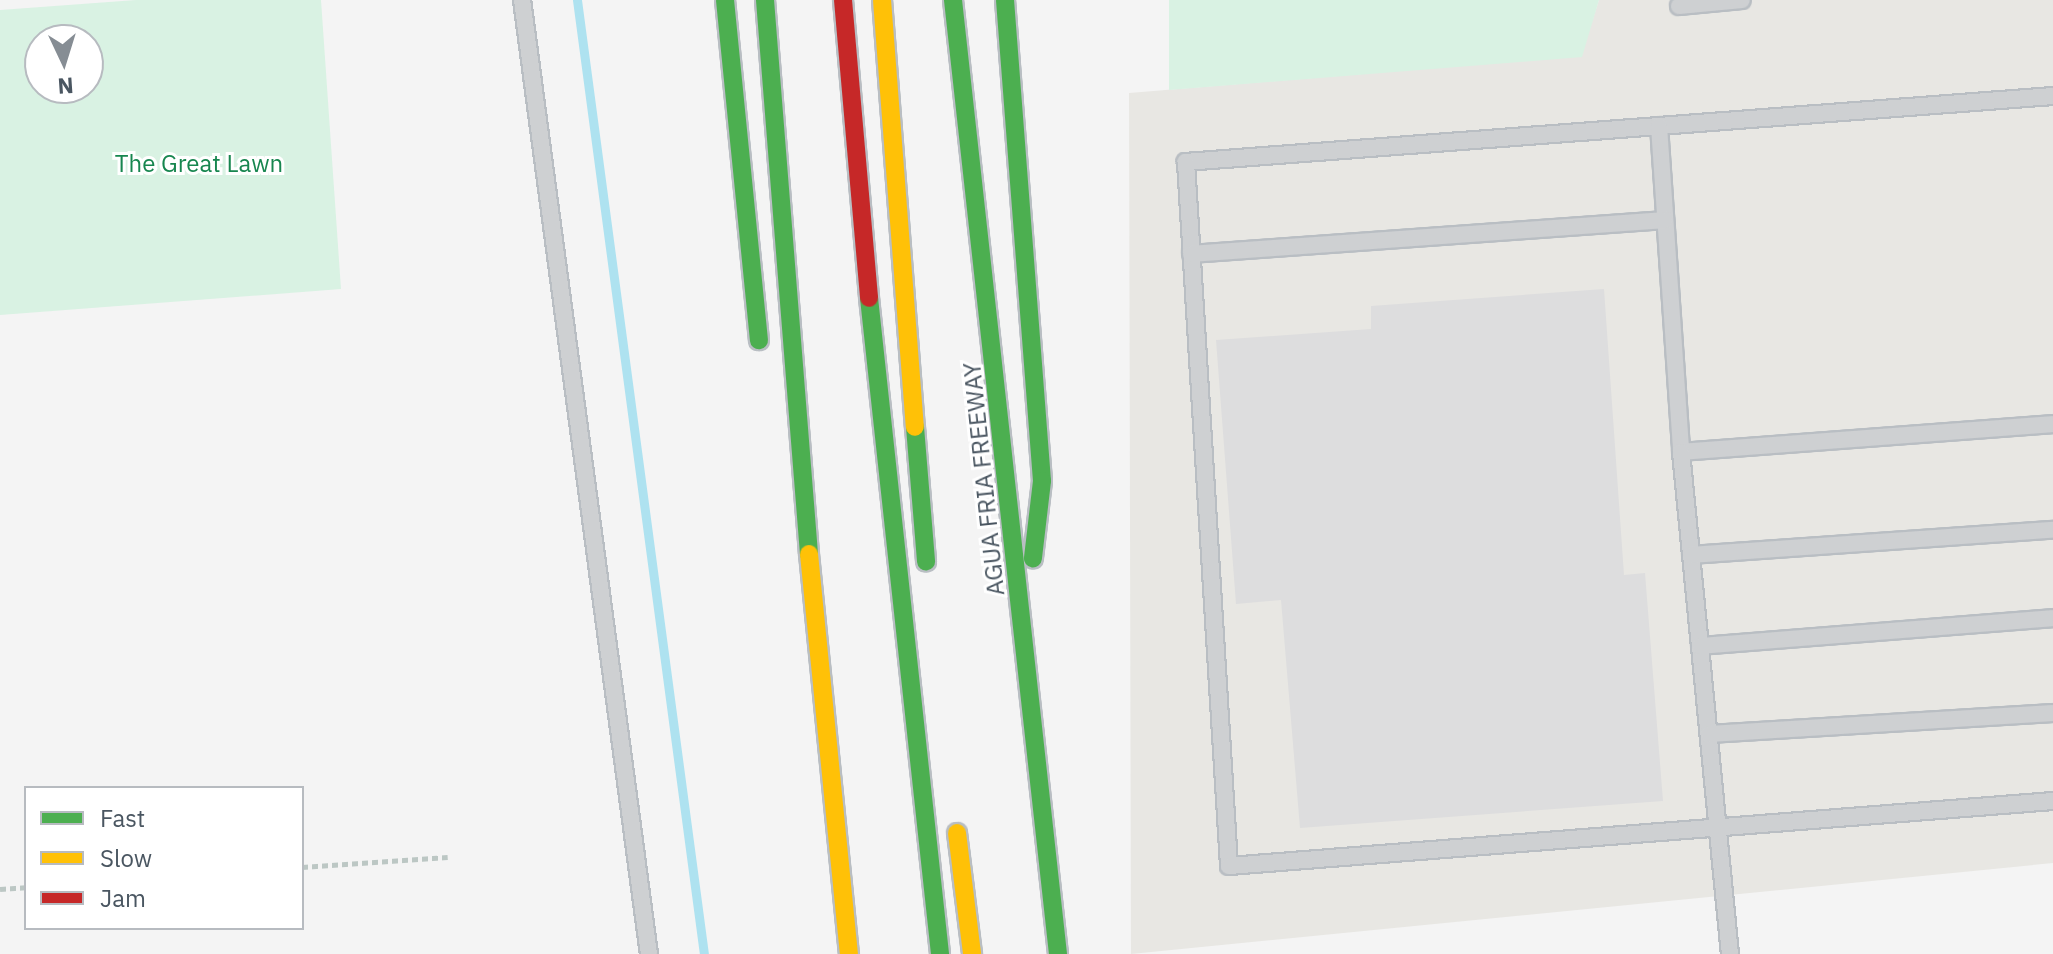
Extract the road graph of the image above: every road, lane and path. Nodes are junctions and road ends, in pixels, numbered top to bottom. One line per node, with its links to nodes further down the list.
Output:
1 (522, 0): 34 (lane)
2 (725, 0): 14 (highway)
3 (765, 0): 23 (highway)
4 (843, 0): 36 (highway)
5 (882, 0): 20 (highway)
6 (953, 0): 22 (highway, AGUA FRIA FREEWAY)
7 (1005, 0): 22 (highway)
8 (1742, 0): 9 (lane)
9 (1679, 6)
10 (2053, 96): 11 (lane)
11 (1659, 126): 12 (lane); 13 (lane)
12 (1665, 220): 13 (lane); 16 (lane)
13 (1191, 254): 29 (lane)
14 (761, 355)
15 (2053, 424): 16 (lane)
16 (1681, 452): 19 (lane)
17 (2053, 530): 19 (lane)
18 (787, 545): 23 (highway)
19 (1691, 555): 24 (lane)
20 (929, 590)
21 (2053, 618): 24 (lane)
22 (1024, 628): 38 (highway, AGUA FRIA FREEWAY)
23 (816, 644): 35 (highway)
24 (1700, 646): 26 (lane)
25 (2053, 713): 26 (lane)
26 (1709, 734): 29 (lane)
27 (2053, 801): 29 (lane)
28 (955, 818): 37 (highway)
29 (1718, 827): 39 (lane)
30 (448, 857): 31 (path)
31 (304, 867)
32 (24, 887): 33 (path)
33 (0, 889)
34 (649, 954)
35 (849, 954)
36 (940, 954)
37 (972, 954)
38 (1058, 954)
39 (1730, 954)

